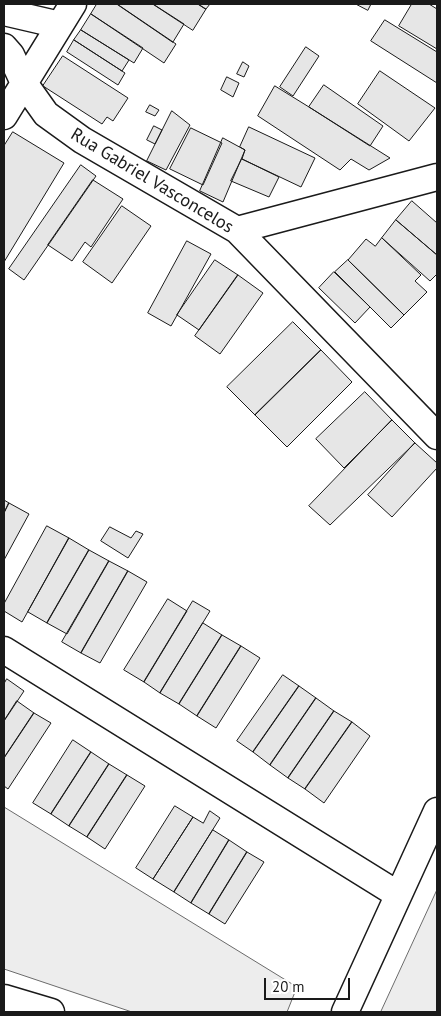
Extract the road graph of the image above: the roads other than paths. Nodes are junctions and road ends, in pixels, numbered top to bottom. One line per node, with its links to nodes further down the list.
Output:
1 (4, 12): 2 (street)
2 (66, 14): 4 (street)
3 (4, 47): 4 (street, Rua Gabriel Vasconcelos)
4 (24, 83): 5 (street); 7 (street, Rua Gabriel Vasconcelos)
5 (4, 116)
6 (437, 177): 7 (street)
7 (237, 230): 8 (street, Rua Gabriel Vasconcelos)
8 (437, 436)
9 (4, 650): 11 (street)
10 (437, 810): 11 (street)
11 (397, 894): 14 (street)
12 (4, 998): 13 (street)
13 (50, 1012)
14 (345, 1012)

